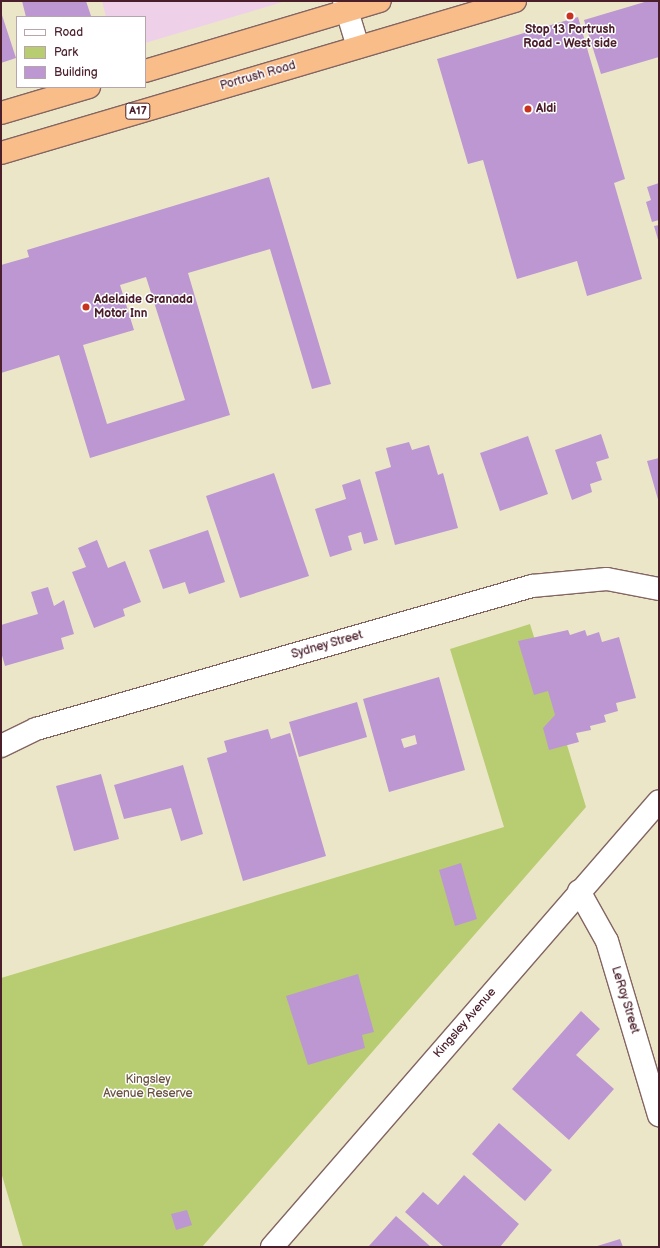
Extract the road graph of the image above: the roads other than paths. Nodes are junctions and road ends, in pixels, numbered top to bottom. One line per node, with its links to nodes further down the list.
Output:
1 (380, 1): 3 (highway)
2 (515, 1): 4 (highway, Portrush Road / A17)
3 (346, 5): 4 (street); 5 (highway)
4 (358, 47): 8 (highway, Portrush Road / A17)
5 (146, 70)
6 (86, 88): 7 (highway)
7 (1, 113)
8 (1, 153)
9 (659, 589): 10 (street, Sydney Street)
10 (1, 746)
11 (659, 801): 12 (street, Kingsley Avenue)
12 (579, 891): 13 (street, LeRoy Street); 14 (street, Kingsley Avenue)
13 (659, 1115)
14 (272, 1247)

